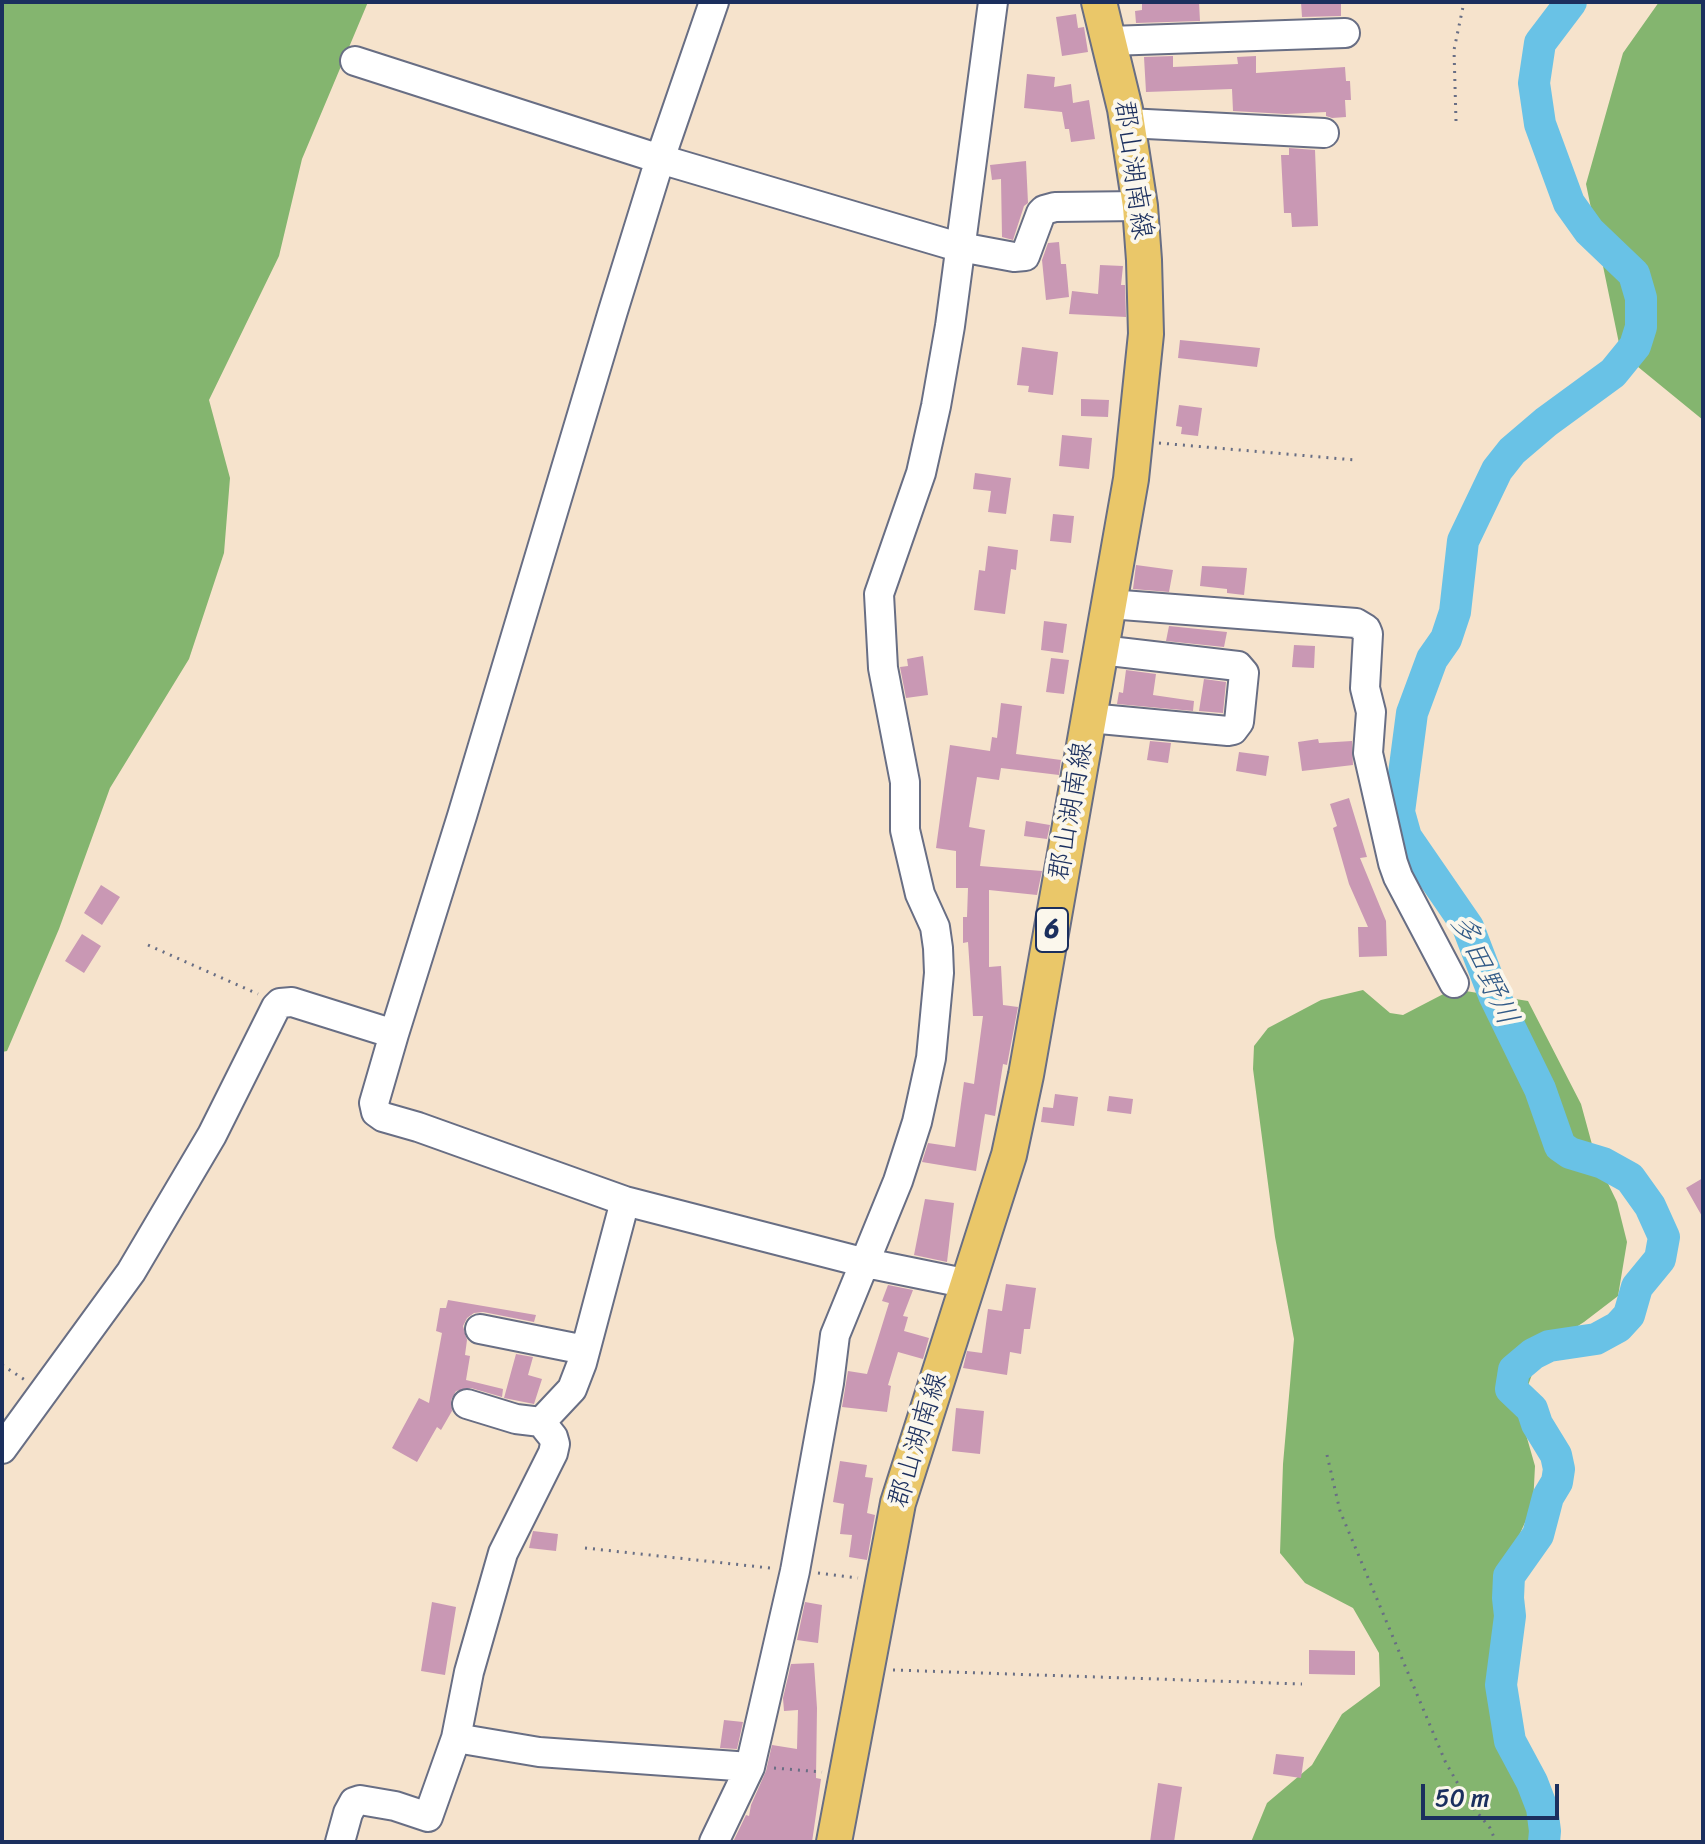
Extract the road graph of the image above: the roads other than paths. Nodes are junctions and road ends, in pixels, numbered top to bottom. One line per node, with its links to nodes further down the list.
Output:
1 (714, 2): 9 (street)
2 (993, 2): 11 (street)
3 (1099, 2): 5 (main road, 郡山湖南線 / 6)
4 (1345, 33): 5 (street)
5 (1109, 41): 7 (main road, 郡山湖南線 / 6)
6 (355, 61): 9 (street)
7 (1127, 123): 8 (street); 10 (main road, 郡山湖南線 / 6)
8 (1324, 133)
9 (660, 159): 11 (street); 16 (street)
10 (1140, 206): 11 (street); 12 (main road, 郡山湖南線 / 6)
11 (959, 247): 18 (street)
12 (1109, 604): 13 (main road, 郡山湖南線 / 6); 15 (street)
13 (1101, 650): 14 (main road, 郡山湖南線 / 6); 14 (street)
14 (1089, 718): 19 (main road, 郡山湖南線 / 6)
15 (1454, 983)
16 (394, 1034): 17 (street); 24 (street)
17 (625, 1201): 18 (street); 21 (street)
18 (866, 1263): 19 (street); 26 (street)
19 (969, 1284): 29 (main road, 郡山湖南線 / 6)
20 (480, 1329): 21 (street)
21 (585, 1350): 23 (street)
22 (467, 1404): 23 (street)
23 (541, 1422): 25 (street)
24 (2, 1449)
25 (456, 1738): 26 (street); 27 (street)
26 (750, 1767): 28 (street)
27 (340, 1842)
28 (714, 1842)
29 (834, 1842)

